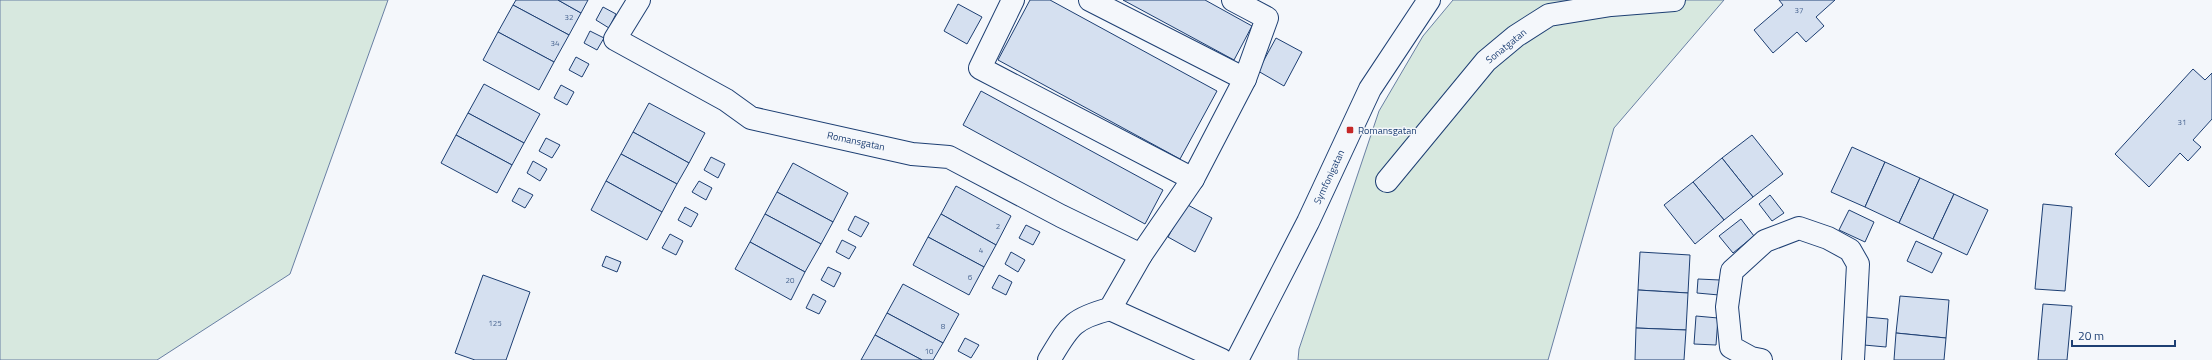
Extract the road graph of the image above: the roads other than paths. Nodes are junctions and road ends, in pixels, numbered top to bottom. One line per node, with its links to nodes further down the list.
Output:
1 (639, 0): 10 (street, Romansgatan)
2 (1013, 0): 8 (street)
3 (1090, 0): 7 (street)
4 (1233, 0): 7 (street)
5 (1429, 0): 14 (street, Symfonigatan)
6 (1674, 0): 9 (street, Sonatgatan)
7 (1245, 79): 8 (street)
8 (1193, 179): 10 (street)
9 (1387, 181)
10 (1141, 255): 11 (street)
11 (1110, 309): 12 (street); 13 (street)
12 (1049, 360)
13 (1222, 360)
14 (1237, 360)
15 (1761, 360): 16 (street)
16 (1853, 360)

